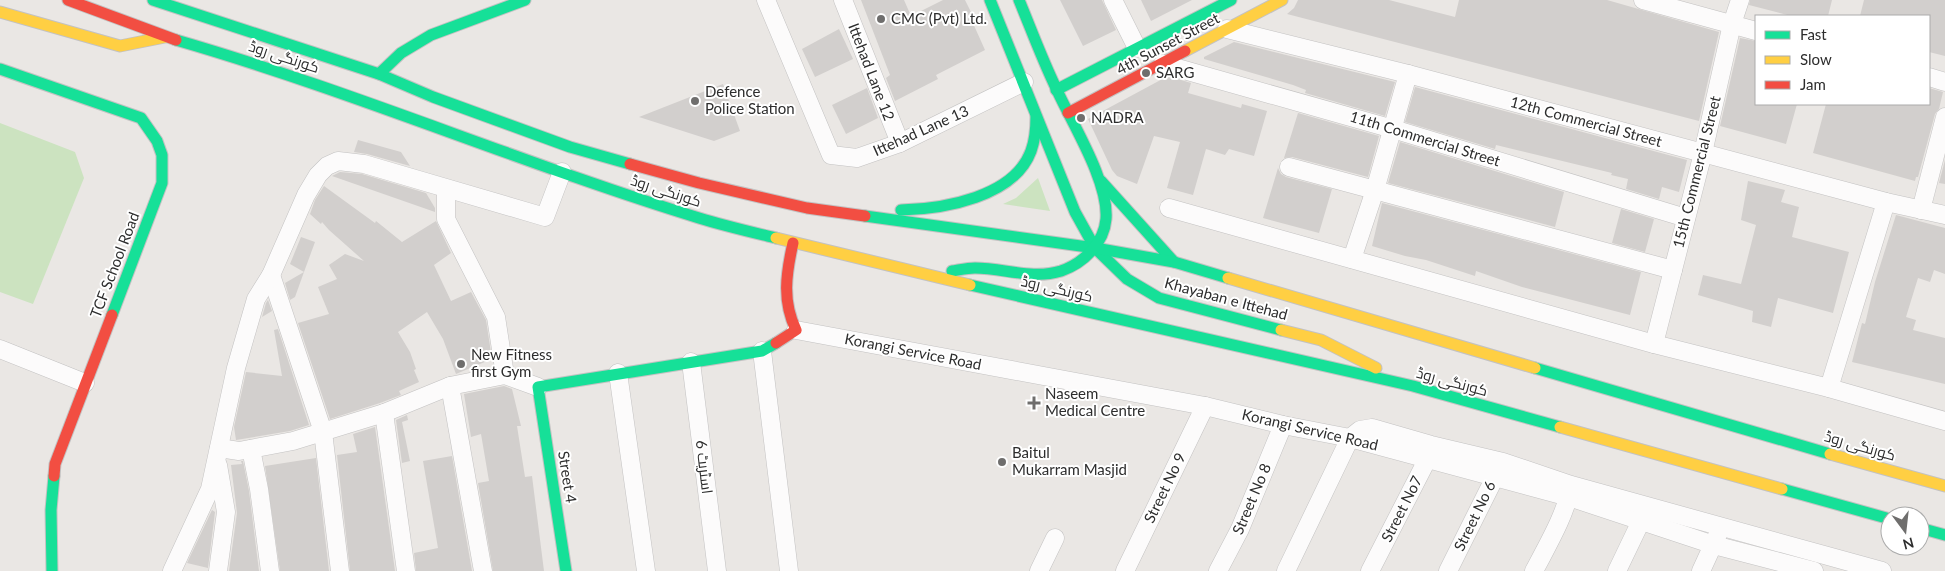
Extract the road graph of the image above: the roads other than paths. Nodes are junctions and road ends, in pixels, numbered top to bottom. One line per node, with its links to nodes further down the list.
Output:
1 (69, 0): 18 (main road, کورنگی روڈ)
2 (153, 0): 12 (main road, کورنگی روڈ)
3 (525, 0): 22 (main road)
4 (766, 0): 32 (street, Ittehad Lane 13)
5 (843, 0): 32 (street, Ittehad Lane 12)
6 (990, 0): 25 (main road, Khayaban e Ittehad)
7 (1019, 0): 27 (main road)
8 (1113, 0): 19 (street)
9 (1282, 0): 15 (main road, 4th Sunset Street)
10 (1643, 0): 16 (street)
11 (1740, 0): 16 (street, 15th Commercial Street)
12 (177, 4): 22 (main road, کورنگی روڈ)
13 (1202, 6): 15 (main road, 4th Sunset Street); 19 (main road, 4th Sunset Street)
14 (0, 12): 18 (main road)
15 (1233, 13): 20 (main road, 4th Sunset Street); 23 (street, 12th Commercial Street)
16 (1732, 24): 17 (street); 33 (street, 15th Commercial Street)
17 (1755, 31)
18 (166, 37): 35 (main road, کورنگی روڈ)
19 (1137, 48): 27 (main road, 4th Sunset Street)
20 (1163, 64): 29 (main road, 4th Sunset Street); 31 (street, 11th Commercial Street)
21 (0, 70): 61 (main road, TCF School Road)
22 (379, 74): 41 (main road, کورنگی روڈ)
23 (1408, 74): 31 (street); 33 (street, 12th Commercial Street)
24 (1930, 77): 26 (street)
25 (1024, 82): 28 (main road, Khayaban e Ittehad); 32 (street, Ittehad Lane 13)
26 (1945, 82)
27 (1056, 90): 29 (main road)
28 (1036, 112): 41 (main road); 44 (main road, Khayaban e Ittehad)
29 (1068, 113): 36 (main road)
30 (1945, 117): 43 (street)
31 (1393, 129): 38 (street); 46 (street, 11th Commercial Street)
32 (900, 143)
33 (1703, 154): 40 (street, 12th Commercial Street); 46 (street, 15th Commercial Street)
34 (1289, 167): 38 (street)
35 (562, 172): 37 (street); 47 (main road, کورنگی روڈ)
36 (1096, 176): 39 (main road); 50 (main road)
37 (446, 189): 53 (street); 60 (street)
38 (1375, 190): 49 (street); 51 (street)
39 (1105, 201): 44 (main road); 48 (main road)
40 (1886, 202): 43 (street, 12th Commercial Street); 65 (street)
41 (806, 208): 48 (main road, کورنگی روڈ)
42 (1169, 208): 49 (street)
43 (1921, 210): 45 (street, 12th Commercial Street)
44 (1074, 212): 48 (main road, Khayaban e Ittehad)
45 (1945, 215)
46 (1686, 218): 51 (street, 15th Commercial Street)
47 (793, 243): 52 (main road, کورنگی روڈ); 54 (main road)
48 (1095, 248): 50 (main road, کورنگی روڈ); 52 (main road); 63 (main road, Khayaban e Ittehad)
49 (1352, 259): 55 (street)
50 (1174, 262): 76 (main road, کورنگی روڈ)
51 (1673, 270): 55 (street, 15th Commercial Street)
52 (923, 274): 63 (main road, کورنگی روڈ)
53 (271, 275): 70 (street); 74 (street)
54 (796, 330): 57 (main road); 66 (street, Korangi Service Road)
55 (1654, 344): 65 (street)
56 (0, 349): 61 (street)
57 (762, 351): 58 (main road); 96 (street)
58 (691, 362): 59 (main road); 95 (street, اسٹریٹ 6)
59 (618, 373): 64 (main road); 94 (street)
60 (505, 376): 62 (street); 64 (street)
61 (85, 383): 86 (main road, TCF School Road)
62 (450, 386): 67 (street); 92 (street)
63 (1413, 386): 79 (main road, کورنگی روڈ)
64 (538, 387): 93 (main road, Street 4)
65 (1829, 388): 68 (street)
66 (1205, 406): 69 (street, Korangi Service Road); 98 (street, Street No 9)
67 (384, 413): 70 (street); 91 (street)
68 (1945, 421)
69 (1283, 425): 71 (street, Korangi Service Road); 99 (street, Street No 8)
70 (323, 432): 72 (street); 90 (street)
71 (1350, 438): 73 (street, Korangi Service Road); 100 (street)
72 (251, 449): 74 (street); 89 (street)
73 (1429, 452): 75 (street, Korangi Service Road); 101 (street, Street No7)
74 (218, 454): 87 (street); 88 (street)
75 (1499, 470): 77 (street, Korangi Service Road); 102 (street, Street No 6)
76 (1945, 486)
77 (1570, 491): 78 (street, Korangi Service Road); 103 (street)
78 (1642, 513): 80 (street); 84 (street); 104 (street)
79 (1880, 516)
80 (1720, 527): 84 (street); 107 (street)
81 (1930, 531): 82 (main road)
82 (1945, 535)
83 (1055, 538): 97 (street)
84 (1714, 544): 85 (street); 105 (street)
85 (1776, 566): 106 (street)
86 (52, 571)
87 (172, 571)
88 (218, 571)
89 (270, 571)
90 (340, 571)
91 (406, 571)
92 (483, 571)
93 (566, 571)
94 (646, 571)
95 (717, 571)
96 (789, 571)
97 (1039, 571)
98 (1125, 571)
99 (1218, 571)
100 (1286, 571)
101 (1370, 571)
102 (1448, 571)
103 (1534, 571)
104 (1617, 571)
105 (1701, 571)
106 (1814, 571)
107 (1882, 571)

